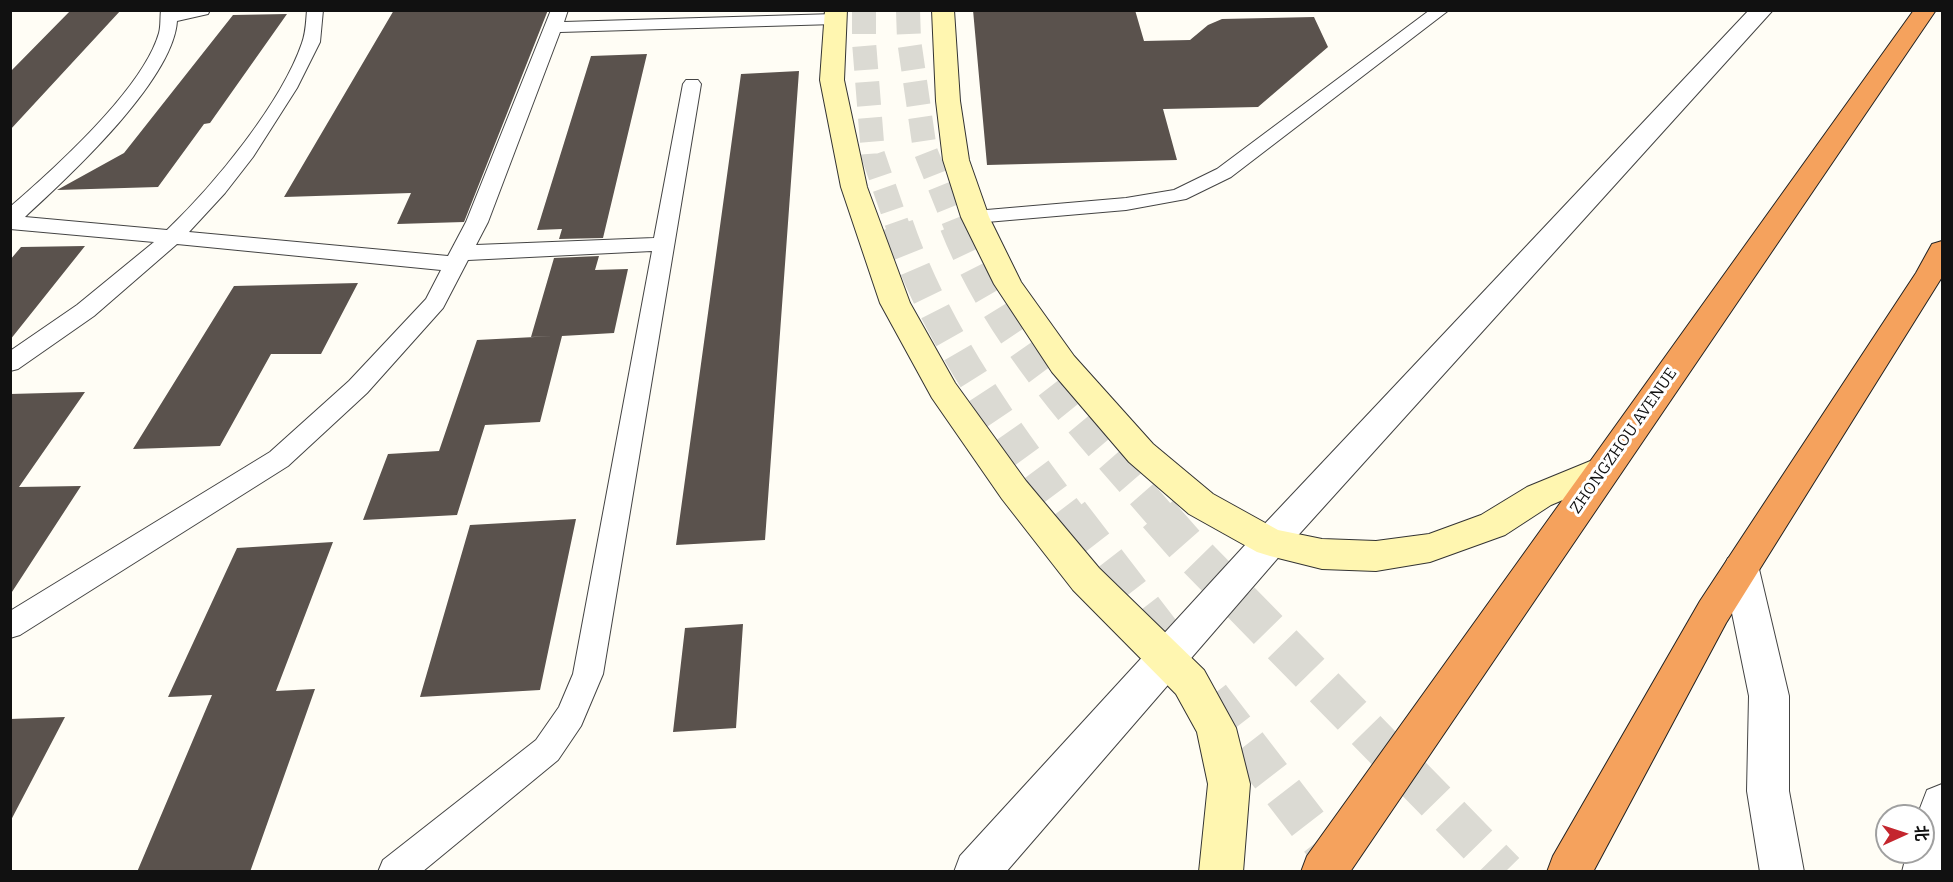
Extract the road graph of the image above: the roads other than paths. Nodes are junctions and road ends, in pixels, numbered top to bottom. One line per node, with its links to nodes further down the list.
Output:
1 (202, 10): 7 (lane)
2 (315, 10): 13 (lane)
3 (943, 10): 11 (street)
4 (1441, 10): 11 (lane)
5 (1762, 10): 19 (street)
6 (1925, 10): 18 (highway, ZHONGZHOU AVENUE)
7 (169, 14): 12 (lane)
8 (835, 15): 9 (lane); 22 (street)
9 (557, 19): 16 (lane)
10 (692, 84): 14 (lane)
11 (975, 217): 19 (street)
12 (10, 220): 13 (lane)
13 (173, 237): 16 (lane); 17 (lane)
14 (664, 244): 16 (lane); 24 (lane)
15 (1942, 250): 20 (highway)
16 (458, 259): 21 (lane)
17 (10, 363)
18 (1605, 468): 19 (street); 27 (highway, ZHONGZHOU AVENUE)
19 (1270, 542): 22 (street)
20 (1741, 569): 28 (highway); 29 (street)
21 (10, 626)
22 (1165, 658): 25 (street); 26 (street)
23 (1942, 804): 30 (street)
24 (394, 872)
25 (976, 872)
26 (1221, 872)
27 (1323, 872)
28 (1569, 872)
29 (1782, 872)
30 (1924, 872)

